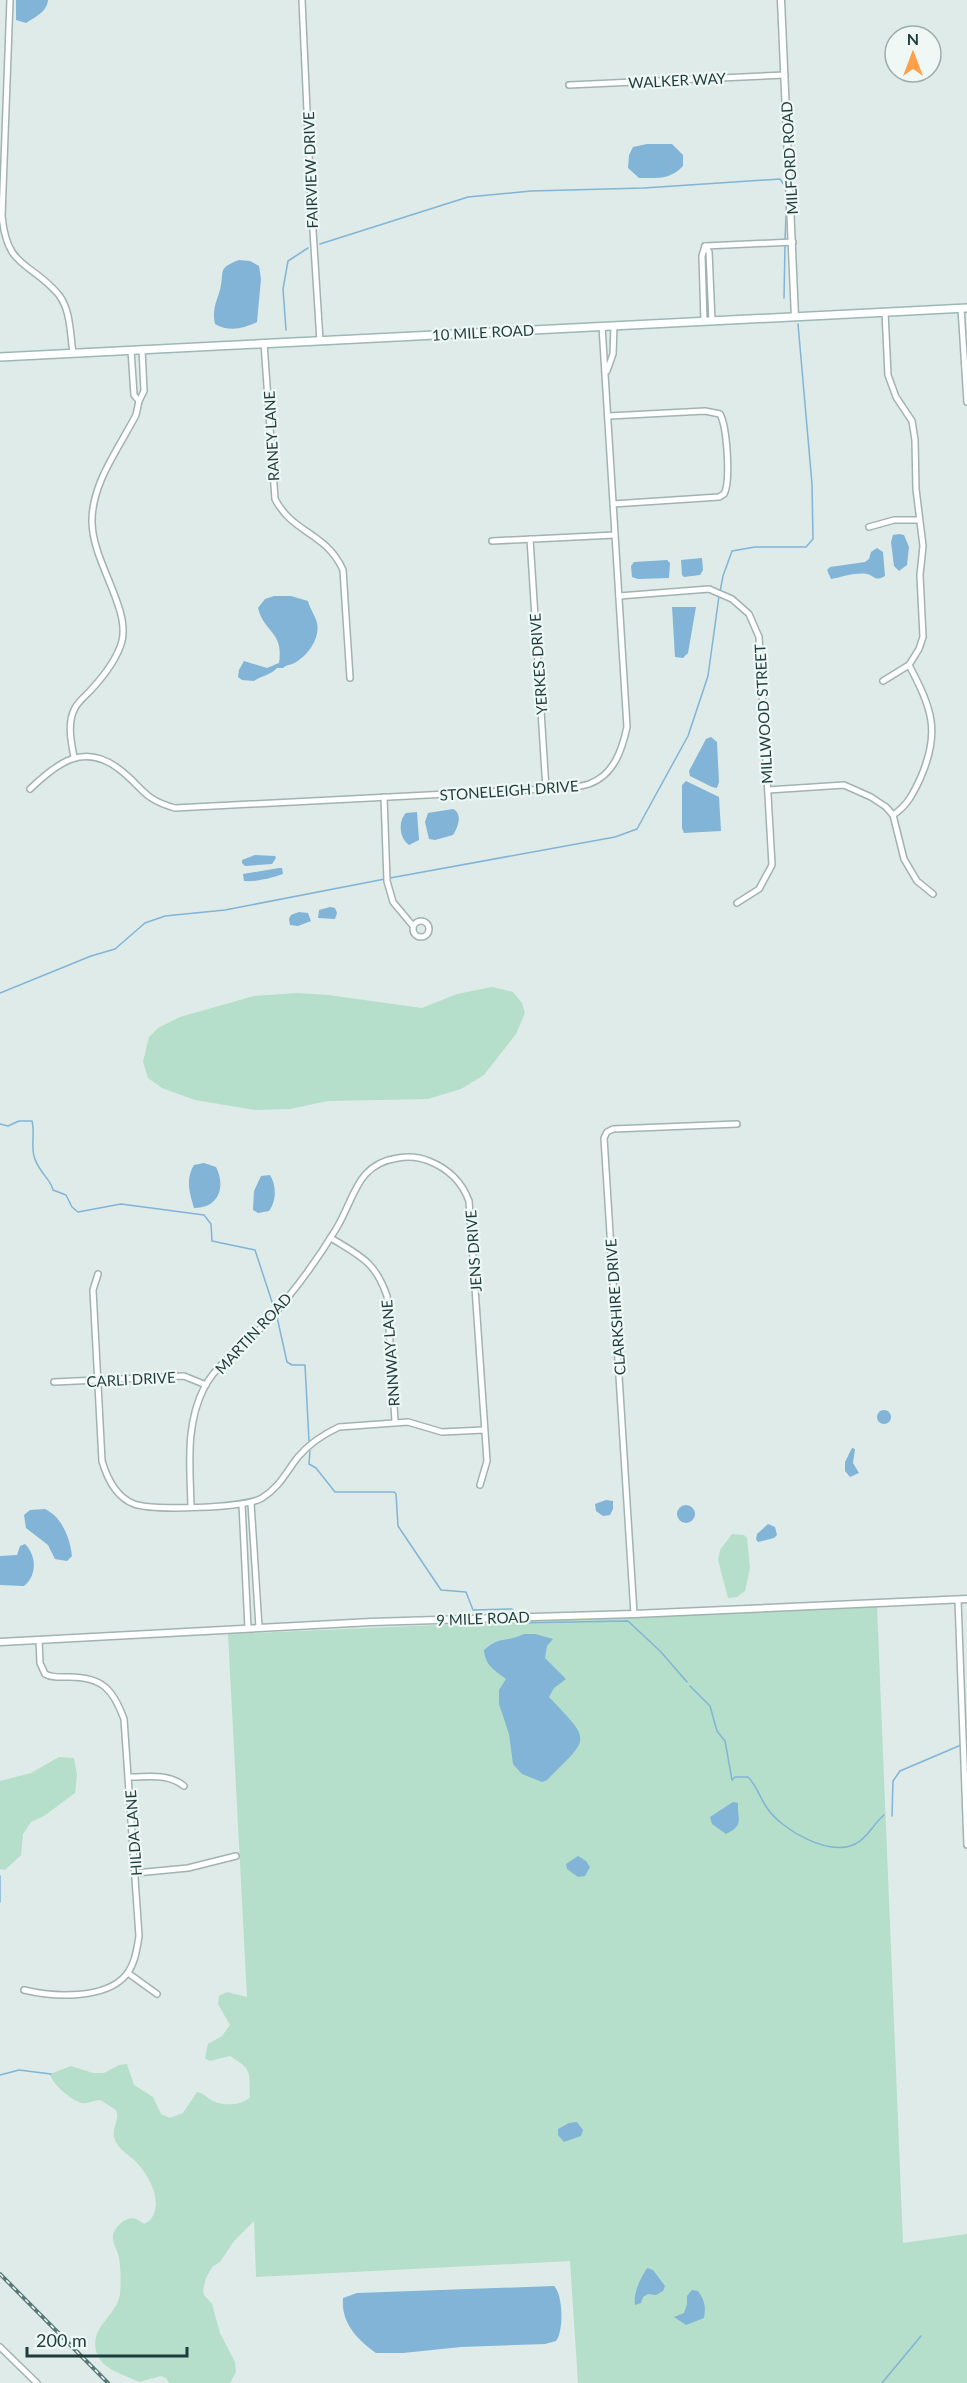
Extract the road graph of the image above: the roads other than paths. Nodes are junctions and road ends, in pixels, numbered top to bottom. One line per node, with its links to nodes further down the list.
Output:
1 (10, 0): 17 (street)
2 (302, 0): 13 (street, FAIRVIEW DRIVE)
3 (781, 0): 4 (street, MILFORD ROAD)
4 (785, 75): 5 (street, WALKER WAY); 6 (street, MILFORD ROAD)
5 (569, 85)
6 (793, 242): 9 (street, MILFORD ROAD); 10 (street)
7 (964, 308): 8 (main road, 10 MILE ROAD); 21 (street)
8 (885, 312): 9 (main road, 10 MILE ROAD); 24 (street)
9 (795, 317): 10 (main road, 10 MILE ROAD)
10 (708, 321): 12 (main road, 10 MILE ROAD)
11 (602, 326): 12 (main road, 10 MILE ROAD); 13 (main road, 10 MILE ROAD); 19 (street, STONELEIGH DRIVE)
12 (614, 326): 19 (street, STONELEIGH DRIVE)
13 (320, 340): 14 (main road, 10 MILE ROAD)
14 (264, 343): 15 (main road, 10 MILE ROAD); 31 (street, RANEY LANE)
15 (142, 349): 16 (main road, 10 MILE ROAD); 20 (street)
16 (131, 350): 17 (main road, 10 MILE ROAD); 20 (street)
17 (73, 353): 18 (main road, 10 MILE ROAD)
18 (0, 357)
19 (606, 373): 22 (street, STONELEIGH DRIVE)
20 (139, 401): 33 (street)
21 (967, 402)
22 (609, 416): 23 (street, STONELEIGH DRIVE); 23 (street)
23 (614, 504): 26 (street, STONELEIGH DRIVE)
24 (918, 520): 25 (street); 30 (street)
25 (869, 527)
26 (615, 534): 27 (street); 29 (street, STONELEIGH DRIVE)
27 (530, 539): 28 (street); 35 (street, YERKES DRIVE)
28 (492, 541)
29 (619, 596): 35 (street, STONELEIGH DRIVE); 36 (street, MILLWOOD STREET)
30 (909, 665): 32 (street); 38 (street)
31 (350, 678)
32 (883, 681)
33 (74, 757): 34 (street); 37 (street, STONELEIGH DRIVE)
34 (30, 789)
35 (546, 789): 37 (street, STONELEIGH DRIVE)
36 (768, 790): 38 (street); 40 (street, MILLWOOD STREET)
37 (384, 797): 41 (street)
38 (893, 815): 39 (street)
39 (933, 894)
40 (737, 903)
41 (413, 926)
42 (737, 1124): 56 (street, CLARKSHIRE DRIVE)
43 (331, 1238): 47 (street, MARTIN ROAD); 48 (street, RNNWAY LANE); 49 (street, JENS DRIVE)
44 (98, 1274): 45 (street)
45 (96, 1380): 46 (street, CARLI DRIVE); 47 (street, CARLI DRIVE); 53 (street)
46 (54, 1382)
47 (206, 1385): 53 (street, MARTIN ROAD)
48 (396, 1422): 49 (street); 51 (street)
49 (484, 1430): 50 (street, JENS DRIVE)
50 (480, 1485)
51 (251, 1503): 52 (street); 57 (street)
52 (242, 1504): 53 (street); 58 (street)
53 (191, 1506)
54 (967, 1599): 55 (street, 9 MILE ROAD)
55 (958, 1600): 56 (street, 9 MILE ROAD); 63 (street)
56 (633, 1614): 57 (street, 9 MILE ROAD)
57 (259, 1627): 58 (street, 9 MILE ROAD)
58 (248, 1628): 59 (street, 9 MILE ROAD)
59 (39, 1640): 60 (street, 9 MILE ROAD); 61 (street, HILDA LANE)
60 (0, 1642)
61 (129, 1777): 62 (street); 65 (street, HILDA LANE)
62 (184, 1786)
63 (967, 1845)
64 (236, 1856): 65 (street)
65 (136, 1873): 66 (street, HILDA LANE)
66 (128, 1973): 67 (street); 68 (street)
67 (24, 1990)
68 (157, 1994)
69 (0, 2347): 70 (street)
70 (37, 2383)

